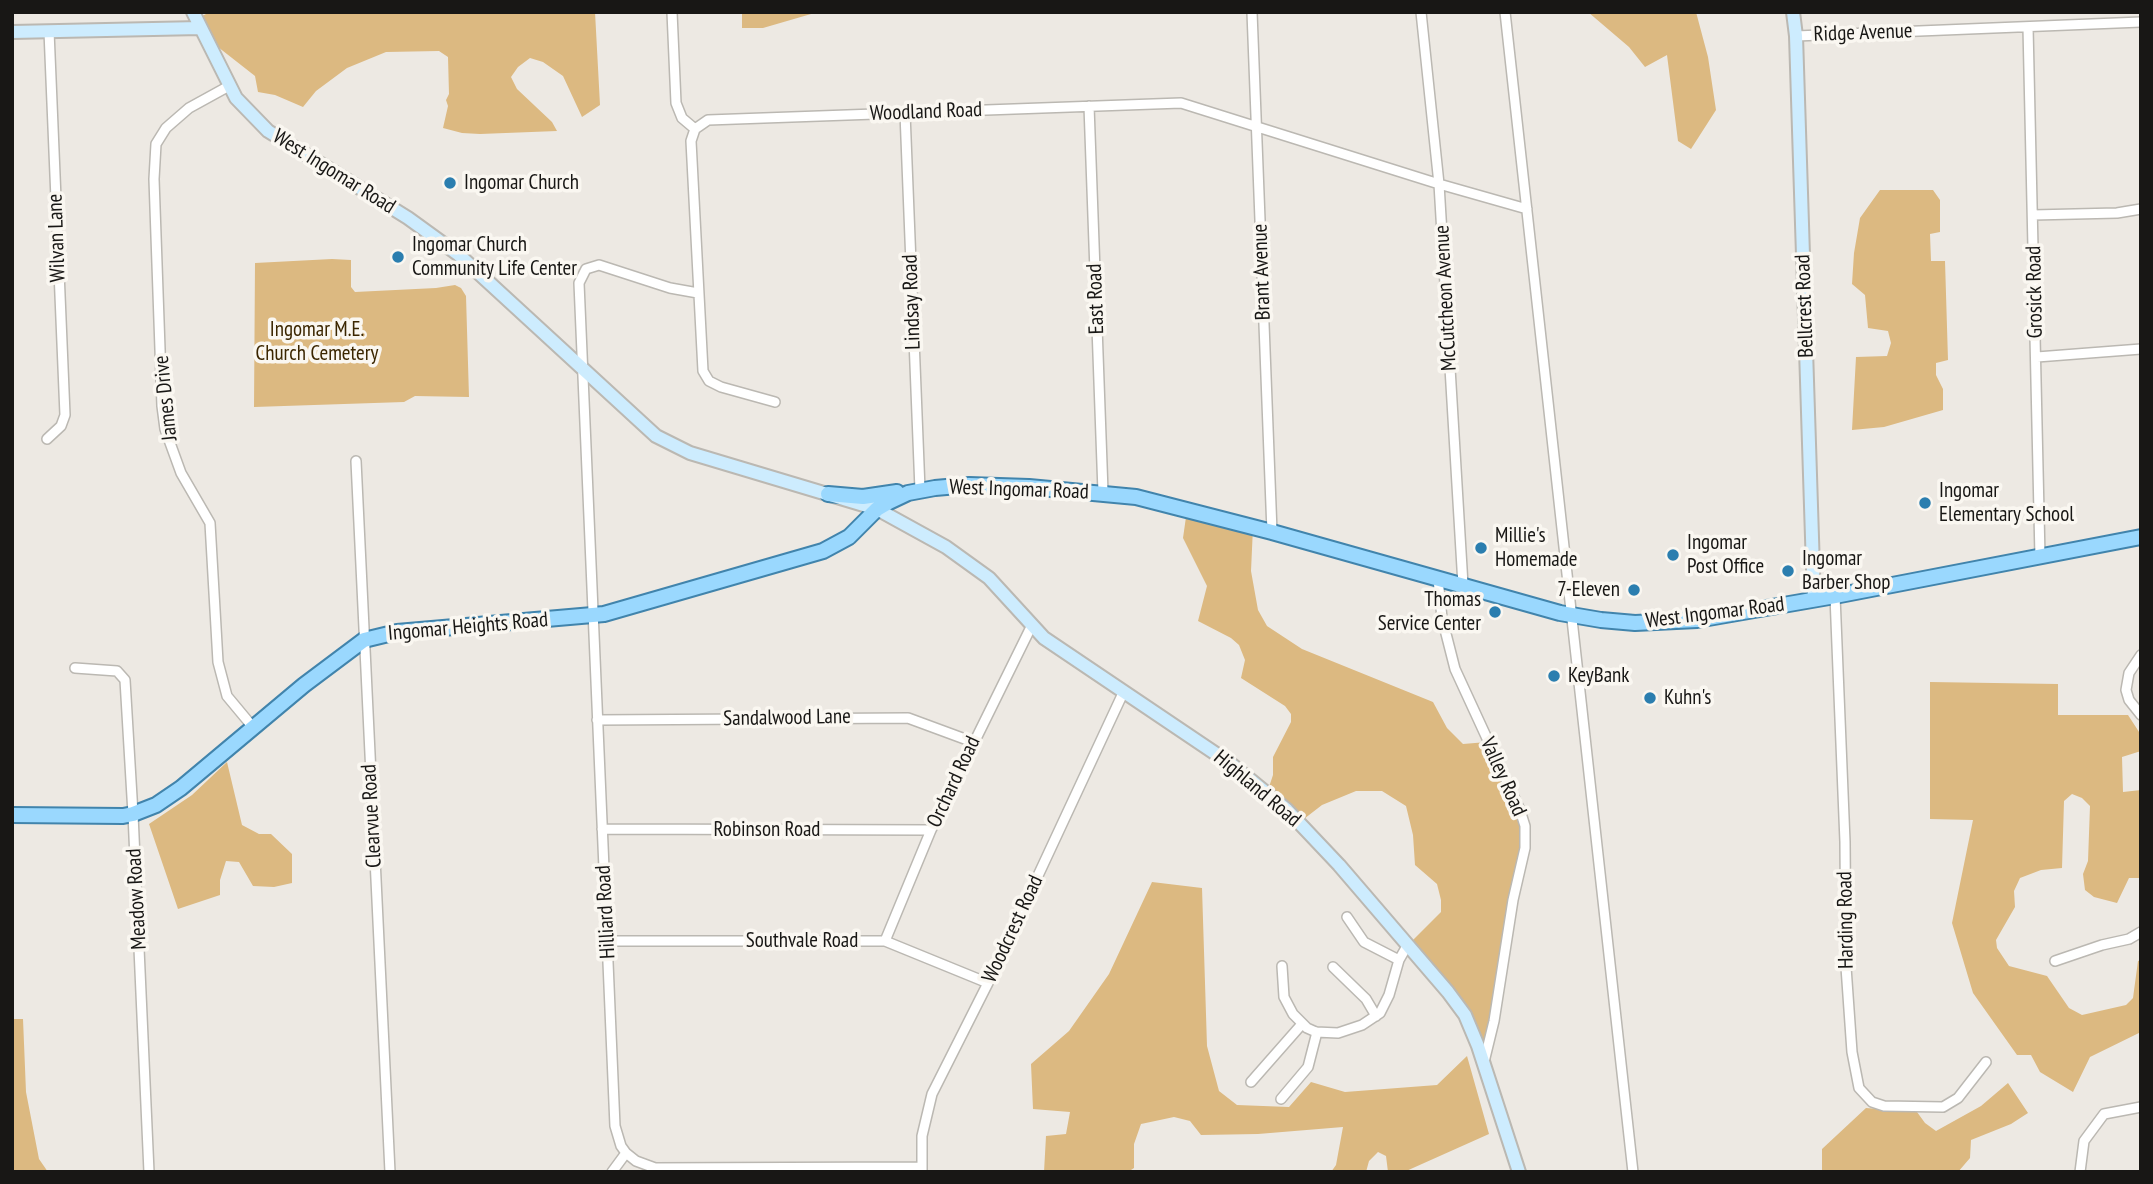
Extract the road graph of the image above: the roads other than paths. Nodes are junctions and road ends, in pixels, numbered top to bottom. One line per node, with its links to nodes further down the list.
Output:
1 (192, 12): 9 (street, West Ingomar Road)
2 (672, 12): 17 (street)
3 (1252, 12): 16 (street, Brant Avenue)
4 (1420, 12): 18 (street, McCutcheon Avenue)
5 (1505, 12): 19 (street)
6 (1793, 12): 12 (street, Bellcrest Road)
7 (2141, 22): 8 (street, Ridge Avenue)
8 (2028, 27): 12 (street, Ridge Avenue); 21 (street, Grosick Road)
9 (200, 28): 10 (street); 13 (street, West Ingomar Road)
10 (48, 31): 11 (street); 27 (street, Wilvan Lane)
11 (12, 32)
12 (1796, 36): 39 (street, Bellcrest Road)
13 (229, 86): 25 (street, West Ingomar Road); 49 (street, James Drive)
14 (1089, 106): 15 (street, Woodland Road); 16 (street, Woodland Road); 30 (street, East Road)
15 (905, 113): 17 (street, Woodland Road); 29 (street, Lindsay Road)
16 (1256, 127): 18 (street, Woodland Road); 33 (street, Brant Avenue)
17 (695, 130): 22 (street)
18 (1440, 184): 19 (street, Woodland Road); 37 (street, McCutcheon Avenue)
19 (1527, 209): 40 (street)
20 (2141, 209): 21 (street)
21 (2033, 215): 24 (street, Grosick Road)
22 (698, 293): 25 (street); 26 (street)
23 (2141, 349): 24 (street)
24 (2037, 357): 35 (street, Grosick Road)
25 (582, 369): 31 (street, West Ingomar Road); 41 (street, Hilliard Road)
26 (775, 402)
27 (47, 439)
28 (356, 461): 43 (street, Clearvue Road)
29 (920, 490): 30 (main road, West Ingomar Road); 31 (main road); 32 (main road, West Ingomar Road)
30 (1103, 492): 33 (main road, West Ingomar Road)
31 (828, 495): 32 (street, West Ingomar Road)
32 (877, 509): 41 (main road, Ingomar Heights Road); 42 (street, Highland Road)
33 (1272, 532): 36 (main road, West Ingomar Road)
34 (2141, 537): 35 (main road, West Ingomar Road)
35 (2040, 557): 38 (main road, West Ingomar Road)
36 (1438, 579): 37 (main road, West Ingomar Road); 68 (street, Valley Road)
37 (1463, 585): 40 (main road, West Ingomar Road)
38 (1835, 596): 39 (main road, West Ingomar Road); 69 (street, Harding Road)
39 (1814, 600): 40 (main road, West Ingomar Road)
40 (1573, 615): 80 (street)
41 (592, 616): 43 (main road, Ingomar Heights Road); 48 (street, Hilliard Road)
42 (1031, 627): 46 (street, Highland Road); 50 (street, Orchard Road)
43 (364, 640): 49 (main road, Ingomar Heights Road); 77 (street, Clearvue Road)
44 (2141, 655): 47 (street)
45 (75, 668): 51 (street, Meadow Road)
46 (1124, 691): 59 (street, Highland Road); 64 (street, Woodcrest Road)
47 (2141, 715)
48 (597, 720): 50 (street, Sandalwood Lane); 53 (street, Hilliard Road)
49 (252, 726): 51 (main road, Ingomar Heights Road)
50 (972, 742): 54 (street, Orchard Road)
51 (134, 814): 52 (main road, Ingomar Heights Road); 76 (street, Meadow Road)
52 (12, 815)
53 (602, 830): 54 (street, Robinson Road); 57 (street, Hilliard Road)
54 (931, 830): 58 (street, Orchard Road)
55 (1347, 917): 60 (street)
56 (2141, 932): 61 (street)
57 (607, 941): 58 (street, Southvale Road); 73 (street, Hilliard Road)
58 (885, 941): 64 (street, Southvale Road)
59 (1407, 946): 60 (street); 68 (street, Highland Road)
60 (1399, 960): 65 (street)
61 (2056, 961)
62 (1282, 966): 66 (street)
63 (1333, 967): 65 (street)
64 (988, 983): 74 (street, Woodcrest Road)
65 (1376, 1016): 67 (street)
66 (1302, 1024): 67 (street); 70 (street)
67 (1317, 1032): 71 (street)
68 (1484, 1062): 79 (street, Highland Road)
69 (1986, 1062)
70 (1251, 1082)
71 (1281, 1099)
72 (2141, 1107): 81 (street)
73 (626, 1153): 75 (street); 78 (street)
74 (922, 1169): 75 (street)
75 (706, 1171)
76 (149, 1172)
77 (390, 1172)
78 (612, 1172)
79 (1519, 1172)
80 (1633, 1172)
81 (2081, 1172)

